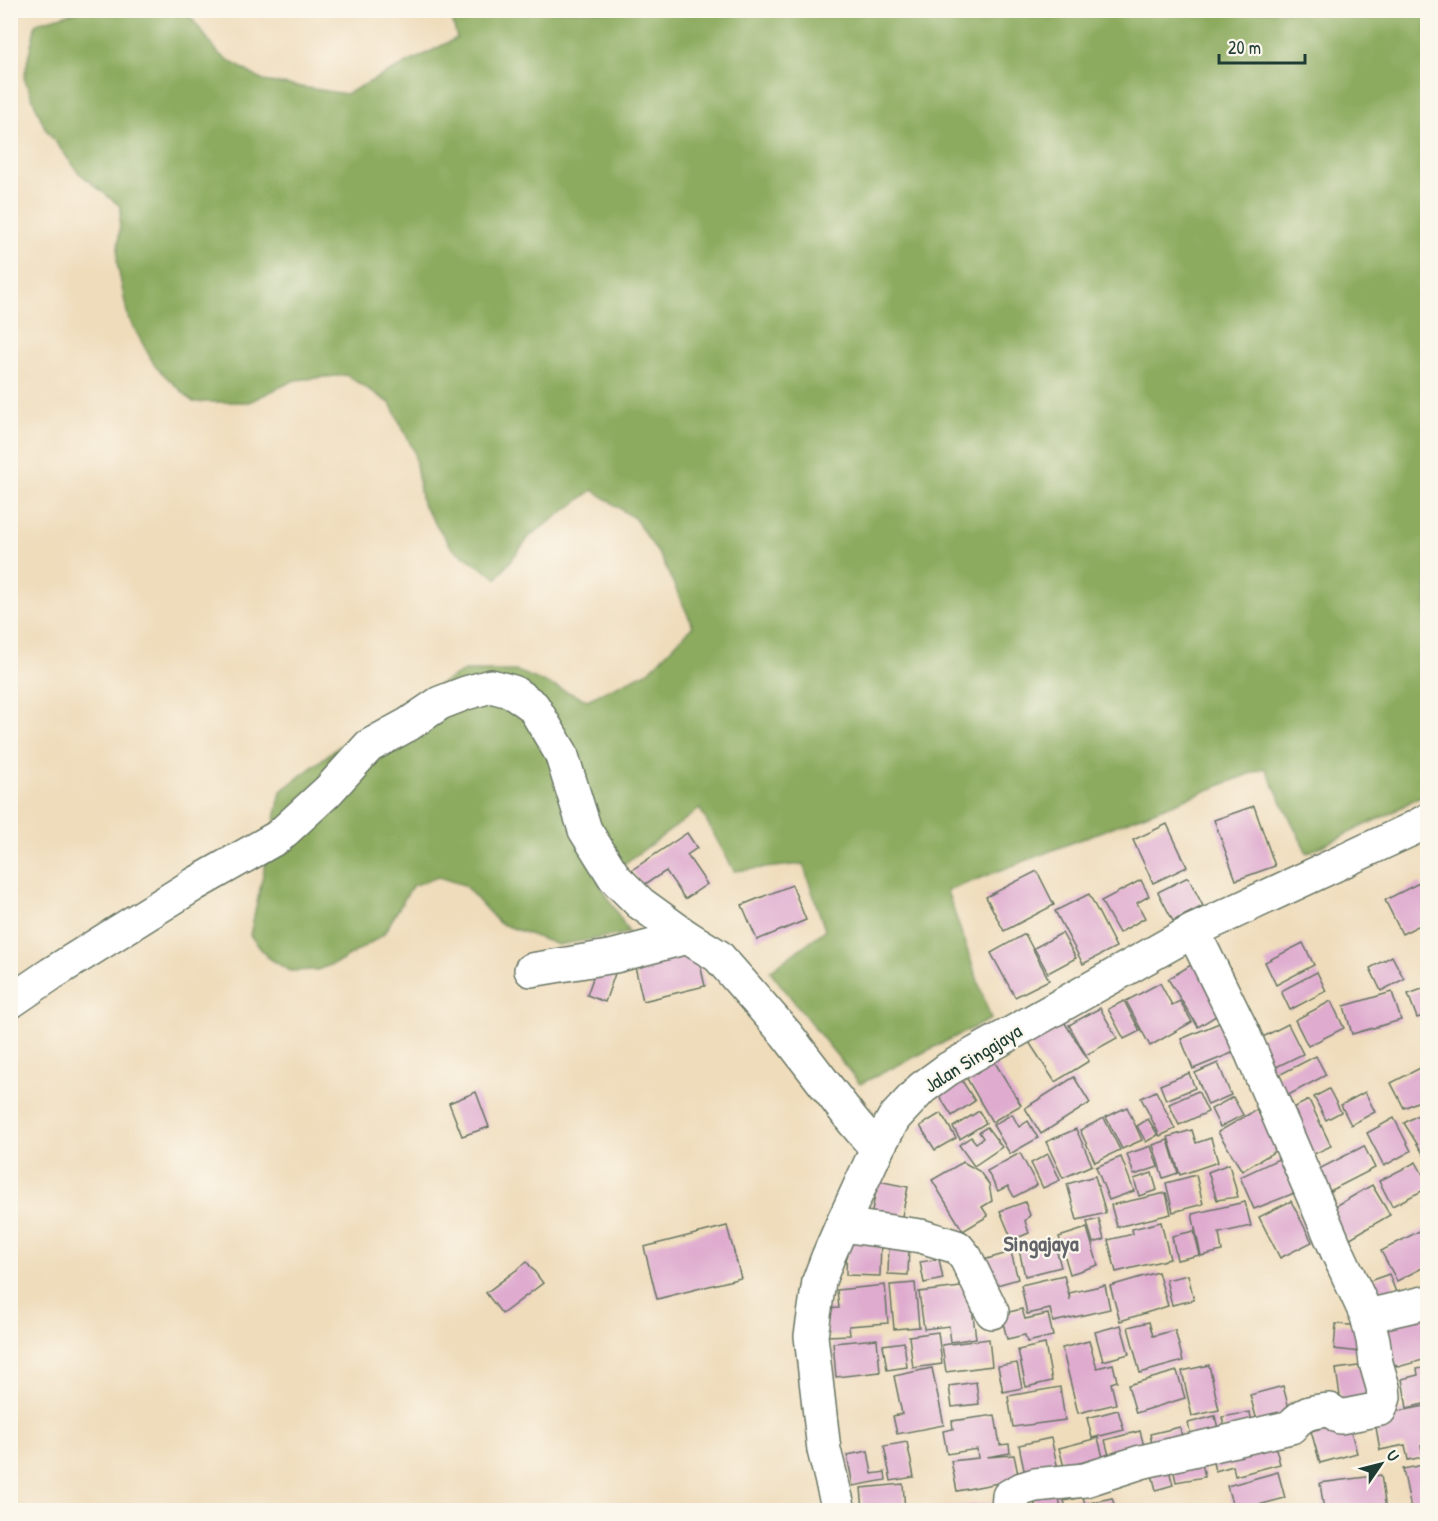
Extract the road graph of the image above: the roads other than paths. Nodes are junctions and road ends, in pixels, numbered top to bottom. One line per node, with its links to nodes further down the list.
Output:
1 (1428, 820): 2 (street, Jalan Singajaya)
2 (1193, 931): 6 (street, Jalan Singajaya); 10 (street)
3 (687, 937): 4 (street); 5 (street); 6 (street)
4 (531, 970)
5 (10, 1002)
6 (877, 1149): 7 (street, Jalan Singajaya)
7 (842, 1225): 9 (street); 11 (street, Jalan Singajaya)
8 (1428, 1302): 10 (street)
9 (992, 1312)
10 (1367, 1316): 12 (street)
11 (839, 1510)
12 (1008, 1510)

